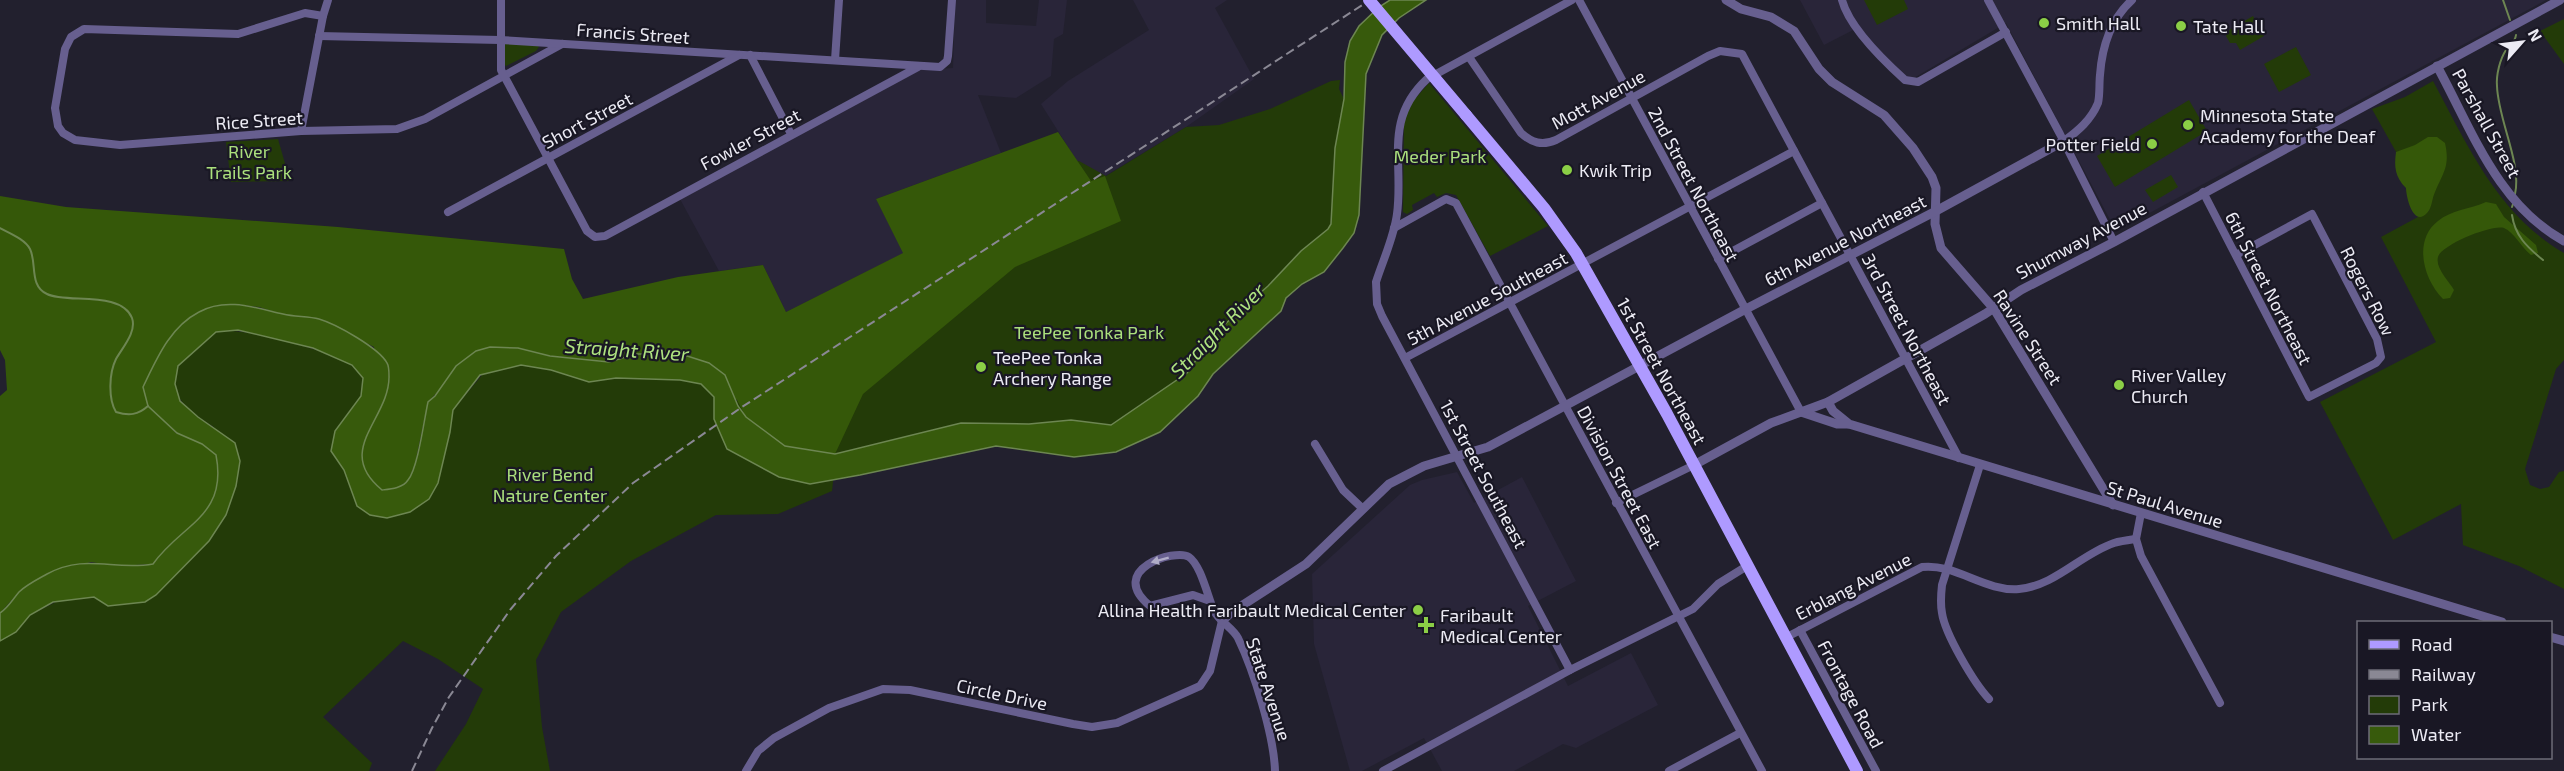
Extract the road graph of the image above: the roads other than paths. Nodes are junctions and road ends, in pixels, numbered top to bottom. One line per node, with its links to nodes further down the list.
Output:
1 (328, 0): 14 (street)
2 (501, 0): 17 (street)
3 (839, 0): 23 (street)
4 (952, 0): 24 (street, Francis Street)
5 (1369, 0): 44 (main road, 1st Street Northeast, bridge)
6 (1572, 0): 22 (street)
7 (1579, 0): 27 (street, 2nd Street Northeast)
8 (1726, 0): 36 (street, Ravine Street)
9 (1842, 0): 15 (street)
10 (1988, 0): 15 (street)
11 (2132, 0): 13 (street)
12 (2559, 0): 25 (street, Shumway Avenue)
13 (2122, 4): 30 (street)
14 (322, 16): 16 (street); 28 (street, Rice Street)
15 (2006, 32): 30 (street)
16 (319, 36): 17 (street, Francis Street); 28 (street)
17 (500, 40): 18 (street, Francis Street); 26 (street)
18 (562, 44): 20 (street, Francis Street); 26 (street, Rice Street)
19 (1742, 54): 27 (street, Mott Avenue); 31 (street, 3rd Street Northeast)
20 (741, 55): 21 (street, Francis Street); 32 (street, Short Street)
21 (750, 55): 23 (street, Francis Street); 29 (street)
22 (1469, 57): 27 (street, Mott Avenue); 38 (street)
23 (835, 60): 24 (street, Francis Street)
24 (920, 66): 29 (street, Fowler Street)
25 (2437, 66): 33 (street, Shumway Avenue); 39 (street, Parshall Street)
26 (504, 76): 28 (street, Rice Street); 32 (street)
27 (1630, 98): 35 (street, 2nd Street Northeast)
28 (301, 131)
29 (791, 134): 32 (street, Fowler Street)
30 (2064, 141): 36 (street, 6th Avenue Northeast); 40 (street)
31 (1794, 151): 34 (street, 3rd Street Northeast); 35 (street, 5th Avenue Southeast)
32 (549, 158): 37 (street, Short Street)
33 (2203, 192): 40 (street, Shumway Avenue); 42 (street, 6th Street Northeast)
34 (1822, 203): 41 (street, 3rd Street Northeast); 43 (street)
35 (1689, 208): 43 (street, 2nd Street Northeast); 44 (street, 5th Avenue Southeast)
36 (1936, 211): 41 (street, 6th Avenue Northeast); 46 (street, Ravine Street)
37 (448, 212)
38 (1394, 228): 45 (street, Division Street East); 48 (street, 1st Street Southeast)
39 (2564, 241)
40 (2114, 242): 46 (street, Shumway Avenue)
41 (1851, 254): 47 (street, 6th Avenue Northeast); 49 (street, 3rd Street Northeast)
42 (2236, 255): 51 (street, 6th Street Northeast); 51 (street, Rogers Row)
43 (1718, 259): 47 (street, 2nd Street Northeast)
44 (1582, 264): 45 (street, 5th Avenue Southeast); 50 (main road, 1st Street Northeast)
45 (1510, 302): 48 (street, 5th Avenue Southeast); 53 (street, Division Street East)
46 (1994, 309): 49 (street, Shumway Avenue); 62 (street, Ravine Street)
47 (1744, 310): 50 (street, 6th Avenue Northeast); 54 (street, 2nd Street Northeast)
48 (1405, 358): 57 (street, 1st Street Southeast)
49 (1907, 359): 52 (street, Shumway Avenue); 58 (street, 3rd Street Northeast)
50 (1640, 366): 53 (street, 6th Avenue Northeast); 59 (main road, 1st Street Northeast)
51 (2309, 397)
52 (1828, 402): 54 (street, Shumway Avenue); 55 (street, St Paul Avenue)
53 (1566, 406): 57 (street, 6th Avenue Northeast); 61 (street, Division Street East)
54 (1801, 412): 55 (street); 59 (street, Shumway Avenue)
55 (1849, 424): 58 (street, St Paul Avenue)
56 (1315, 444): 63 (street)
57 (1459, 457): 63 (street, 6th Avenue Northeast); 74 (street, 1st Street Southeast)
58 (1960, 460): 60 (street, St Paul Avenue)
59 (1694, 465): 61 (street, Shumway Avenue); 66 (main road, 1st Street Northeast)
60 (1980, 465): 62 (street, St Paul Avenue); 67 (street)
61 (1617, 503): 69 (street, Division Street East)
62 (2113, 505): 64 (street, St Paul Avenue)
63 (1363, 509): 70 (street, 6th Avenue Northeast)
64 (2141, 513): 65 (street); 71 (street, St Paul Avenue)
65 (2136, 538): 67 (street, Erblang Avenue); 76 (street)
66 (1747, 566): 69 (street); 73 (main road, 1st Street Northeast)
67 (1947, 570): 72 (street, Erblang Avenue); 75 (street)
68 (1210, 601): 68 (street, one-way to 68); 70 (street)
69 (1678, 616): 74 (street); 77 (street, Division Street East)
70 (1222, 621): 78 (street, Circle Drive); 79 (street, State Avenue)
71 (2499, 621)
72 (1800, 630): 73 (street, Erblang Avenue); 84 (street, Frontage Road)
73 (1785, 638): 83 (main road, 1st Street Northeast)
74 (1570, 669): 80 (street)
75 (1989, 699)
76 (2220, 703)
77 (1740, 733): 81 (street); 82 (street, Division Street East)
78 (746, 771)
79 (1275, 771)
80 (1383, 771)
81 (1669, 771)
82 (1761, 771)
83 (1857, 771)
84 (1876, 771)

